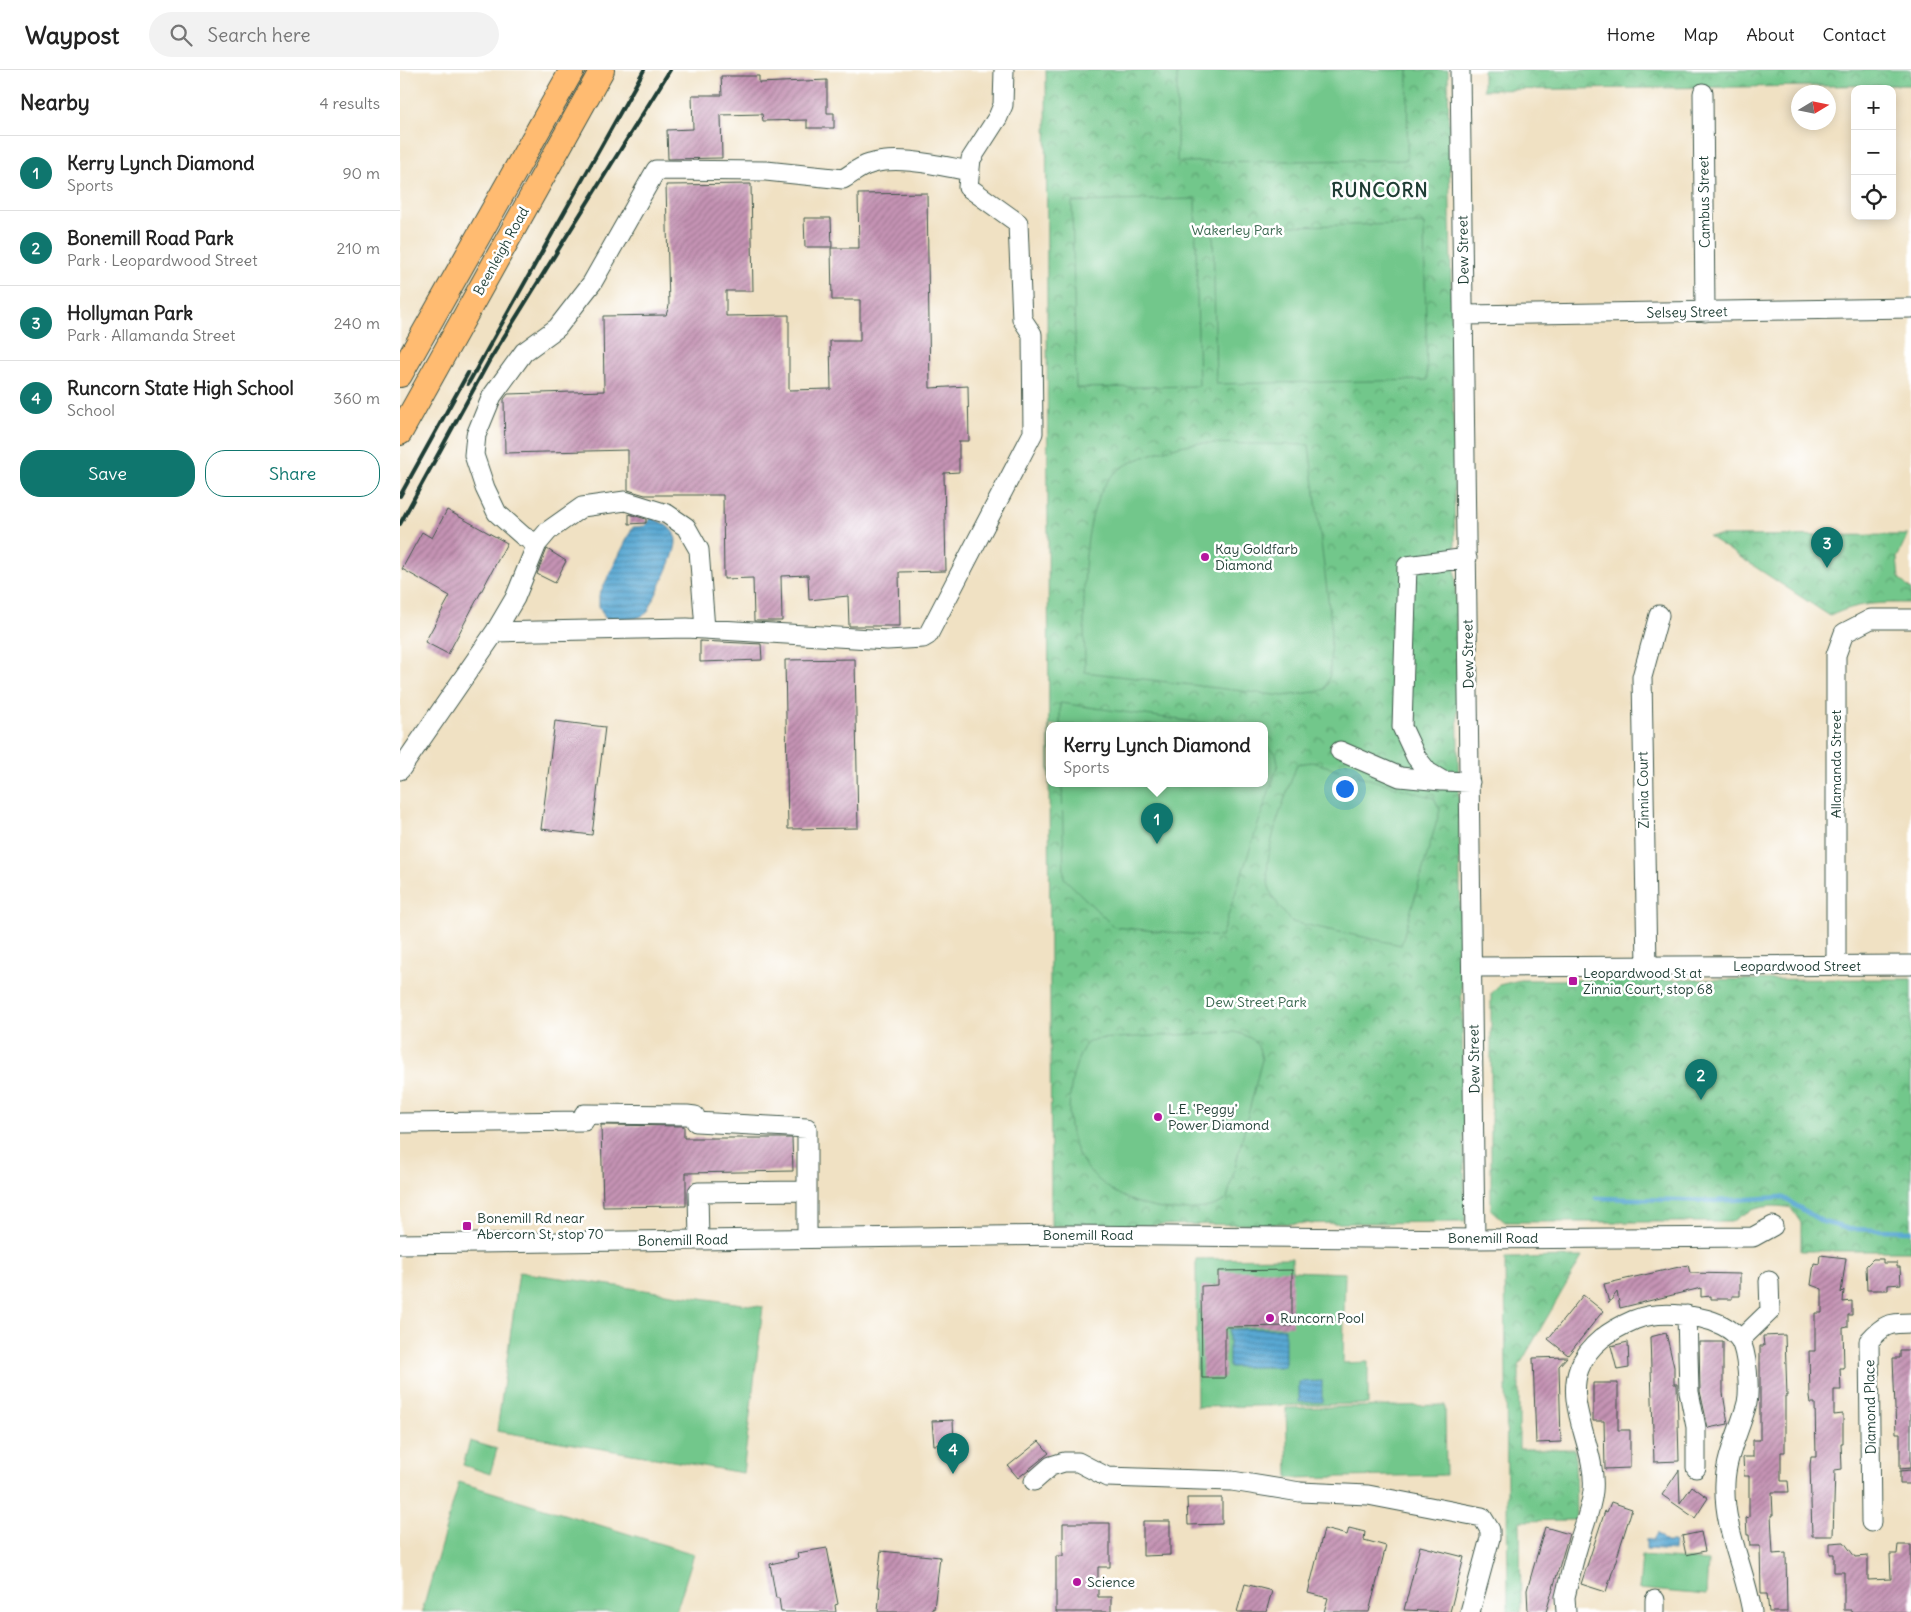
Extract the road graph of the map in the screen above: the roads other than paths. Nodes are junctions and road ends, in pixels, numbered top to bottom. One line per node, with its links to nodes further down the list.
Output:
1 (572, 70): 10 (main road, Beenleigh Road)
2 (602, 70): 11 (main road, Beenleigh Road)
3 (1004, 70): 6 (street)
4 (1460, 70): 9 (street, Dew Street)
5 (1703, 93): 8 (street, Cambus Street)
6 (970, 171): 12 (street); 16 (street)
7 (1911, 308): 8 (street, Selsey Street)
8 (1705, 312): 9 (street, Selsey Street)
9 (1464, 315): 13 (street, Dew Street)
10 (400, 375)
11 (400, 433)
12 (537, 544): 16 (street); 17 (street)
13 (1467, 558): 20 (street); 21 (street, Dew Street)
14 (1659, 615): 23 (street, Zinnia Court)
15 (1911, 619): 24 (street, Allamanda Street)
16 (706, 629): 17 (street)
17 (495, 632): 19 (street)
18 (1340, 751): 20 (street)
19 (400, 770)
20 (1442, 781): 21 (street)
21 (1470, 782): 25 (street, Dew Street)
22 (1911, 965): 24 (street, Leopardwood Street)
23 (1647, 966): 24 (street, Leopardwood Street); 25 (street, Leopardwood Street)
24 (1836, 966)
25 (1473, 967): 30 (street, Dew Street)
26 (400, 1123): 27 (street)
27 (807, 1191): 29 (street); 31 (street)
28 (1773, 1226): 30 (street, Bonemill Road)
29 (807, 1238): 30 (street, Bonemill Road); 31 (street, Bonemill Road)
30 (1475, 1239)
31 (699, 1240): 32 (street, Bonemill Road)
32 (400, 1244)
33 (1770, 1281): 36 (street)
34 (1687, 1315): 36 (street); 37 (street); 41 (street)
35 (1911, 1323): 39 (street, Diamond Place)
36 (1740, 1340): 42 (street)
37 (1696, 1468)
38 (1034, 1481): 40 (street)
39 (1871, 1522)
40 (1470, 1612)
41 (1566, 1612)
42 (1752, 1612)

